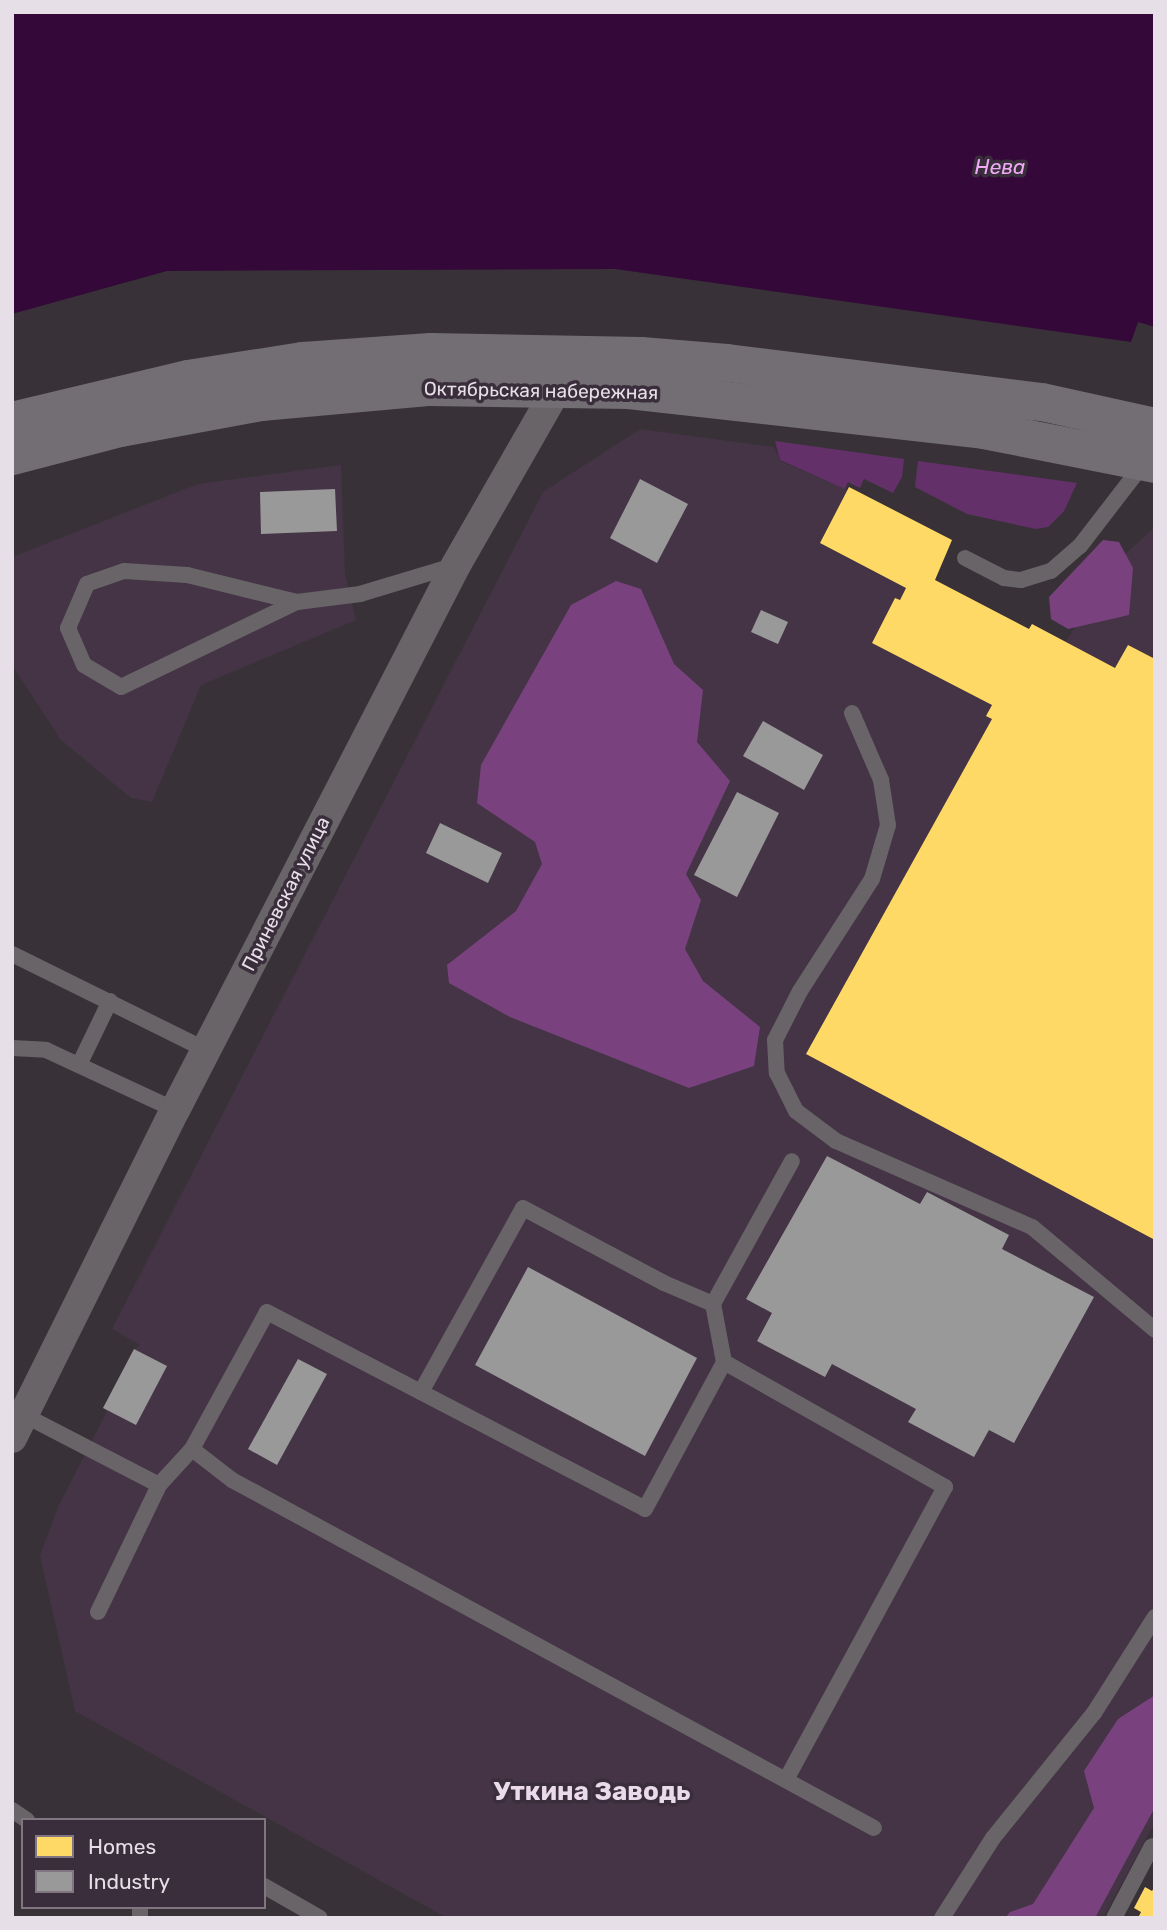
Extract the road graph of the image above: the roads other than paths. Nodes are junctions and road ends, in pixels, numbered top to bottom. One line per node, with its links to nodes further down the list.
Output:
1 (559, 372): 2 (main road, Октябрьская набережная); 3 (main road, Октябрьская набережная); 4 (main road, Октябрьская набережная); 6 (street, Приневская улица)
2 (12, 421)
3 (1152, 451): 5 (lane)
4 (12, 456)
5 (965, 558)
6 (456, 565): 7 (lane); 12 (street, Приневская улица)
7 (297, 602): 7 (lane)
8 (852, 713): 17 (lane)
9 (12, 954): 10 (lane)
10 (110, 1001): 12 (lane); 13 (lane)
11 (12, 1048): 13 (lane)
12 (206, 1050): 14 (street, Приневская улица)
13 (79, 1065): 14 (lane)
14 (175, 1110): 20 (street, Приневская улица)
15 (792, 1161): 16 (lane)
16 (713, 1304): 18 (lane); 19 (lane)
17 (1155, 1330)
18 (724, 1362): 19 (lane); 25 (lane)
19 (421, 1392): 21 (lane)
20 (18, 1426): 22 (lane)
21 (192, 1449): 22 (lane); 25 (lane)
22 (159, 1485): 23 (lane)
23 (98, 1612)
24 (1155, 1617): 30 (lane)
25 (786, 1780): 26 (lane)
26 (874, 1828)
27 (1152, 1846): 31 (lane)
28 (266, 1887): 29 (lane)
29 (320, 1918)
30 (943, 1918)
31 (1114, 1918)

